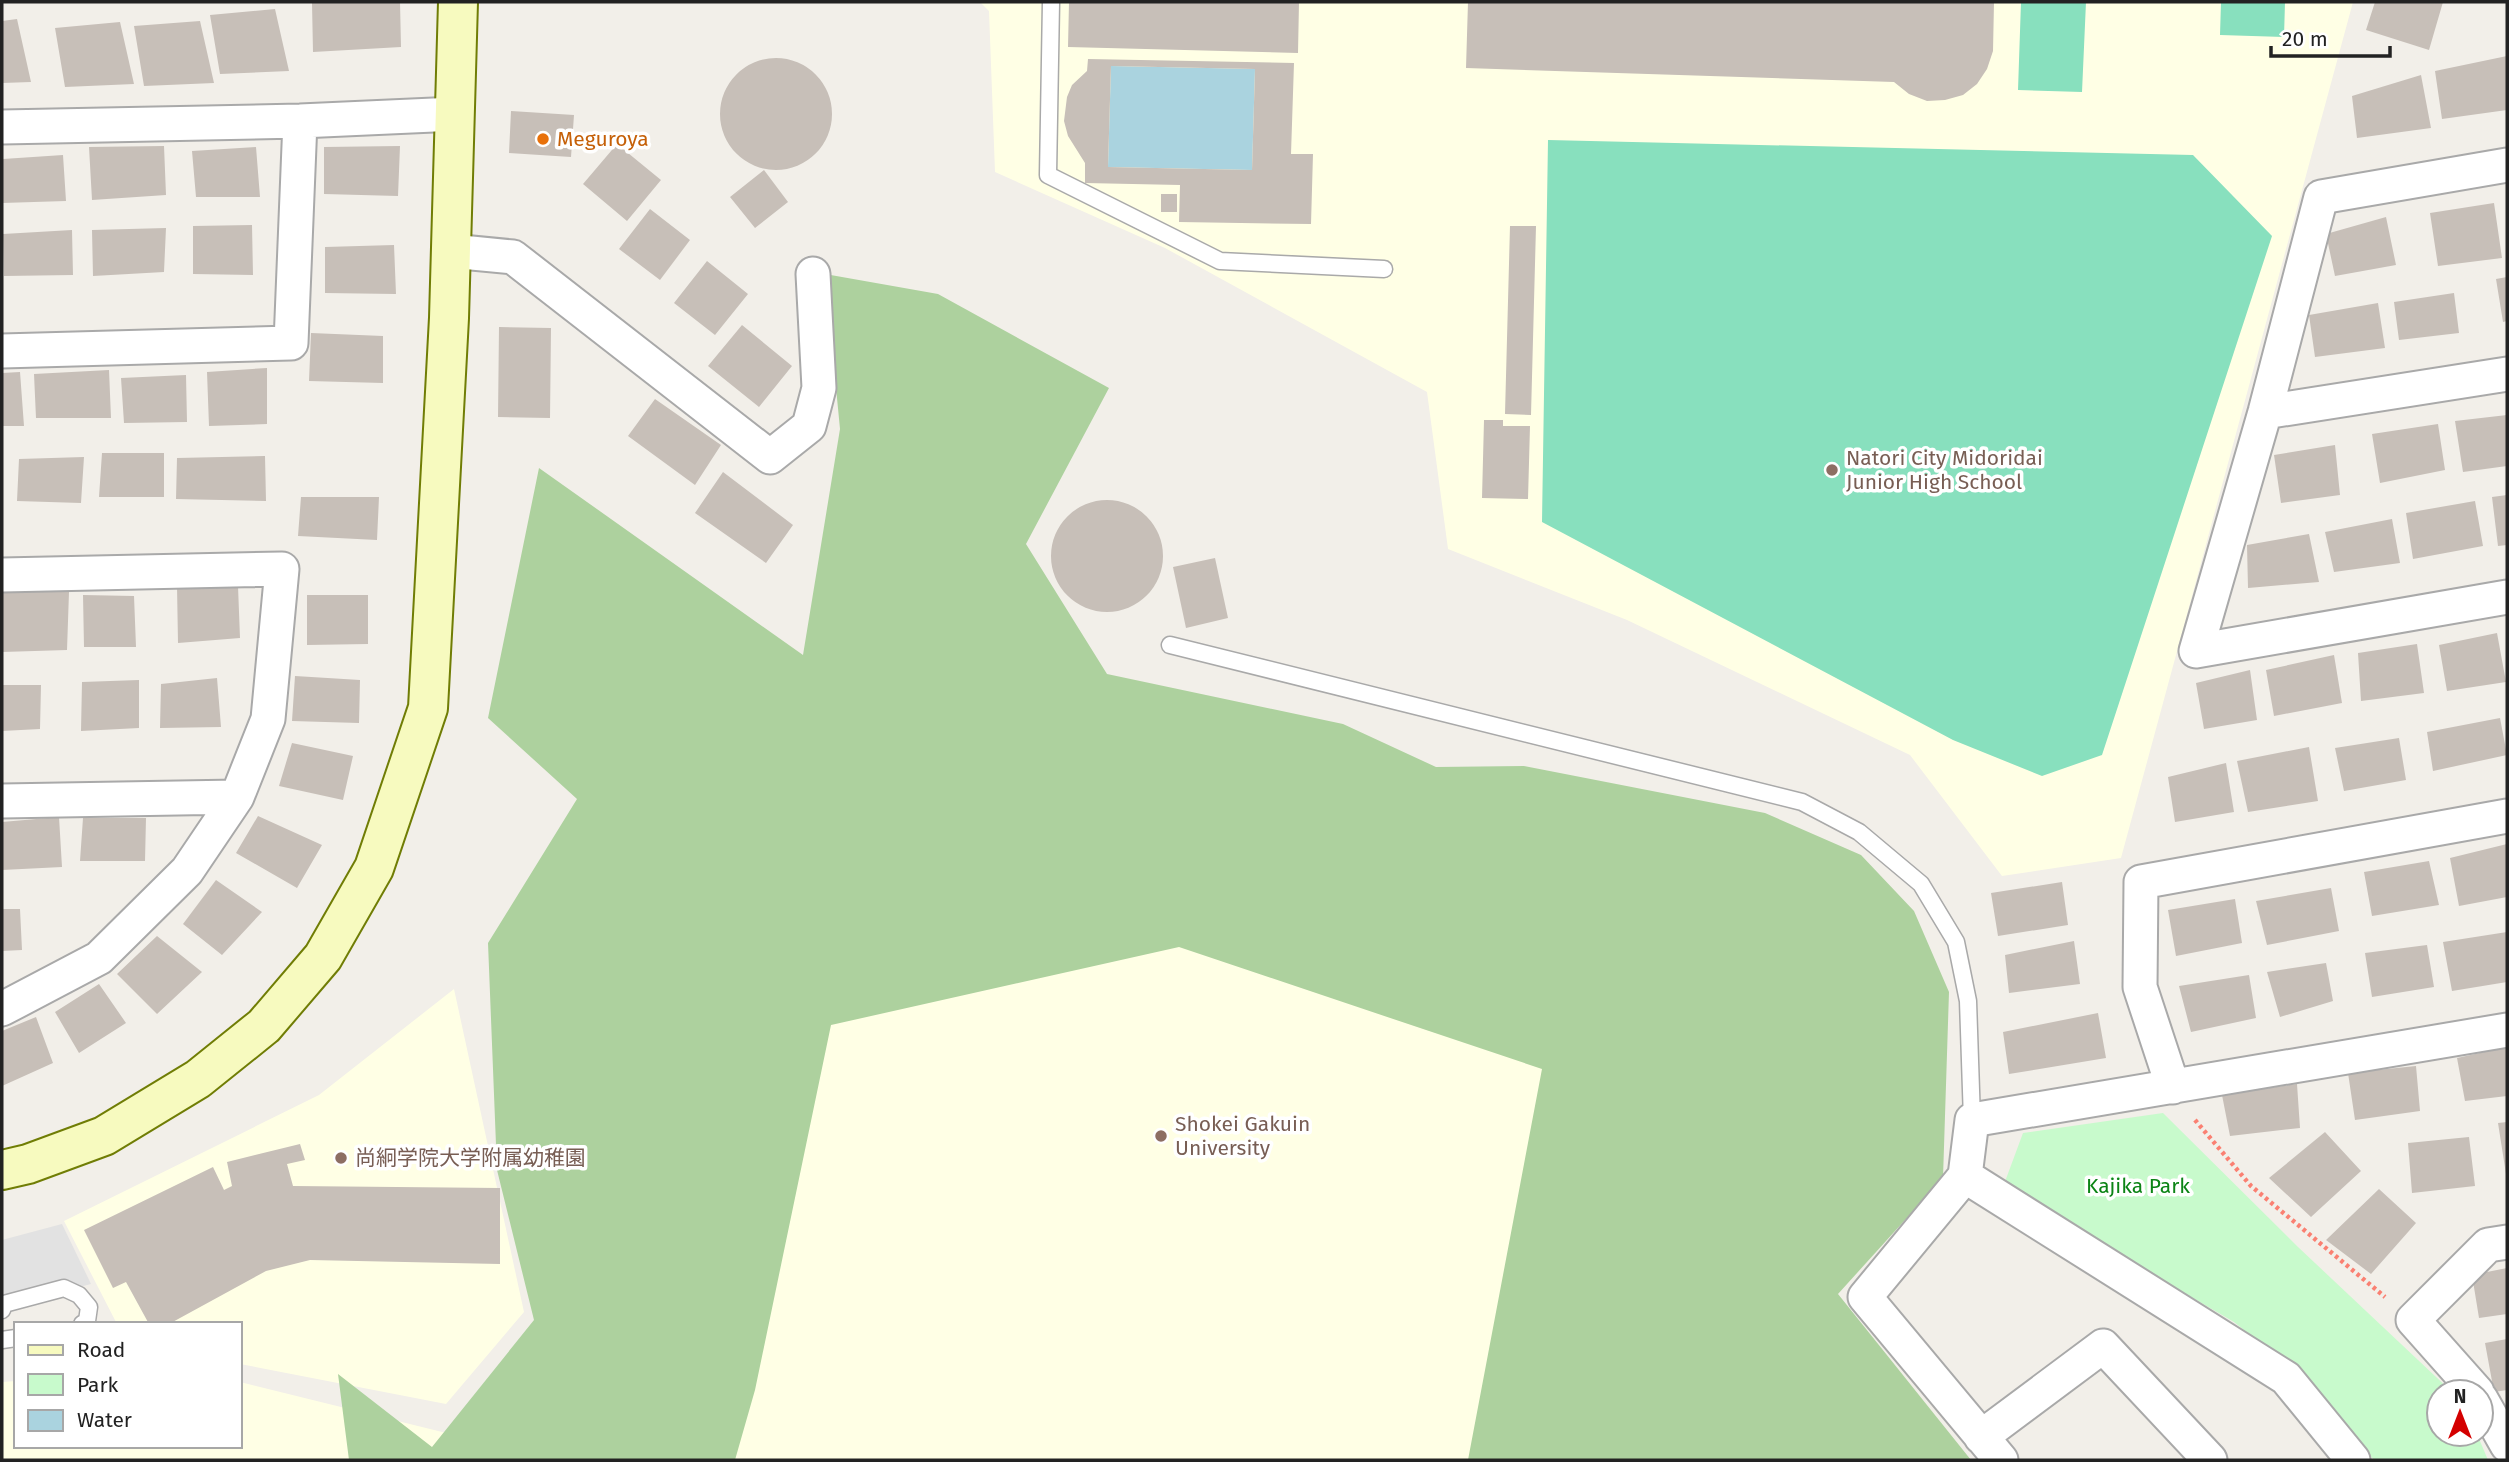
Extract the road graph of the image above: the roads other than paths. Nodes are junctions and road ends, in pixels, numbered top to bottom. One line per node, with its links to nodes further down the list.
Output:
1 (458, 2): 3 (street)
2 (1051, 2): 8 (lane)
3 (456, 114): 4 (street); 7 (street)
4 (300, 121): 5 (street); 10 (street)
5 (2, 127)
6 (2507, 165): 12 (street)
7 (452, 251): 9 (street); 23 (street)
8 (1384, 268)
9 (813, 274)
10 (2, 351)
11 (2507, 374): 12 (street)
12 (2265, 412): 14 (street)
13 (2, 575): 16 (street)
14 (2507, 597)
15 (1170, 645): 22 (lane)
16 (237, 797): 17 (street); 19 (street)
17 (2, 801)
18 (2507, 816): 21 (street)
19 (2, 1009)
20 (2507, 1030): 21 (street)
21 (2173, 1087): 22 (street)
22 (1972, 1120): 24 (street)
23 (2, 1170)
24 (1965, 1176): 31 (street); 33 (street)
25 (2507, 1242): 28 (street)
26 (2, 1310): 27 (lane)
27 (85, 1322)
28 (2465, 1378)
29 (2495, 1424): 30 (street)
30 (2507, 1445)
31 (1991, 1448): 32 (street)
32 (2210, 1460)
33 (2353, 1460)

